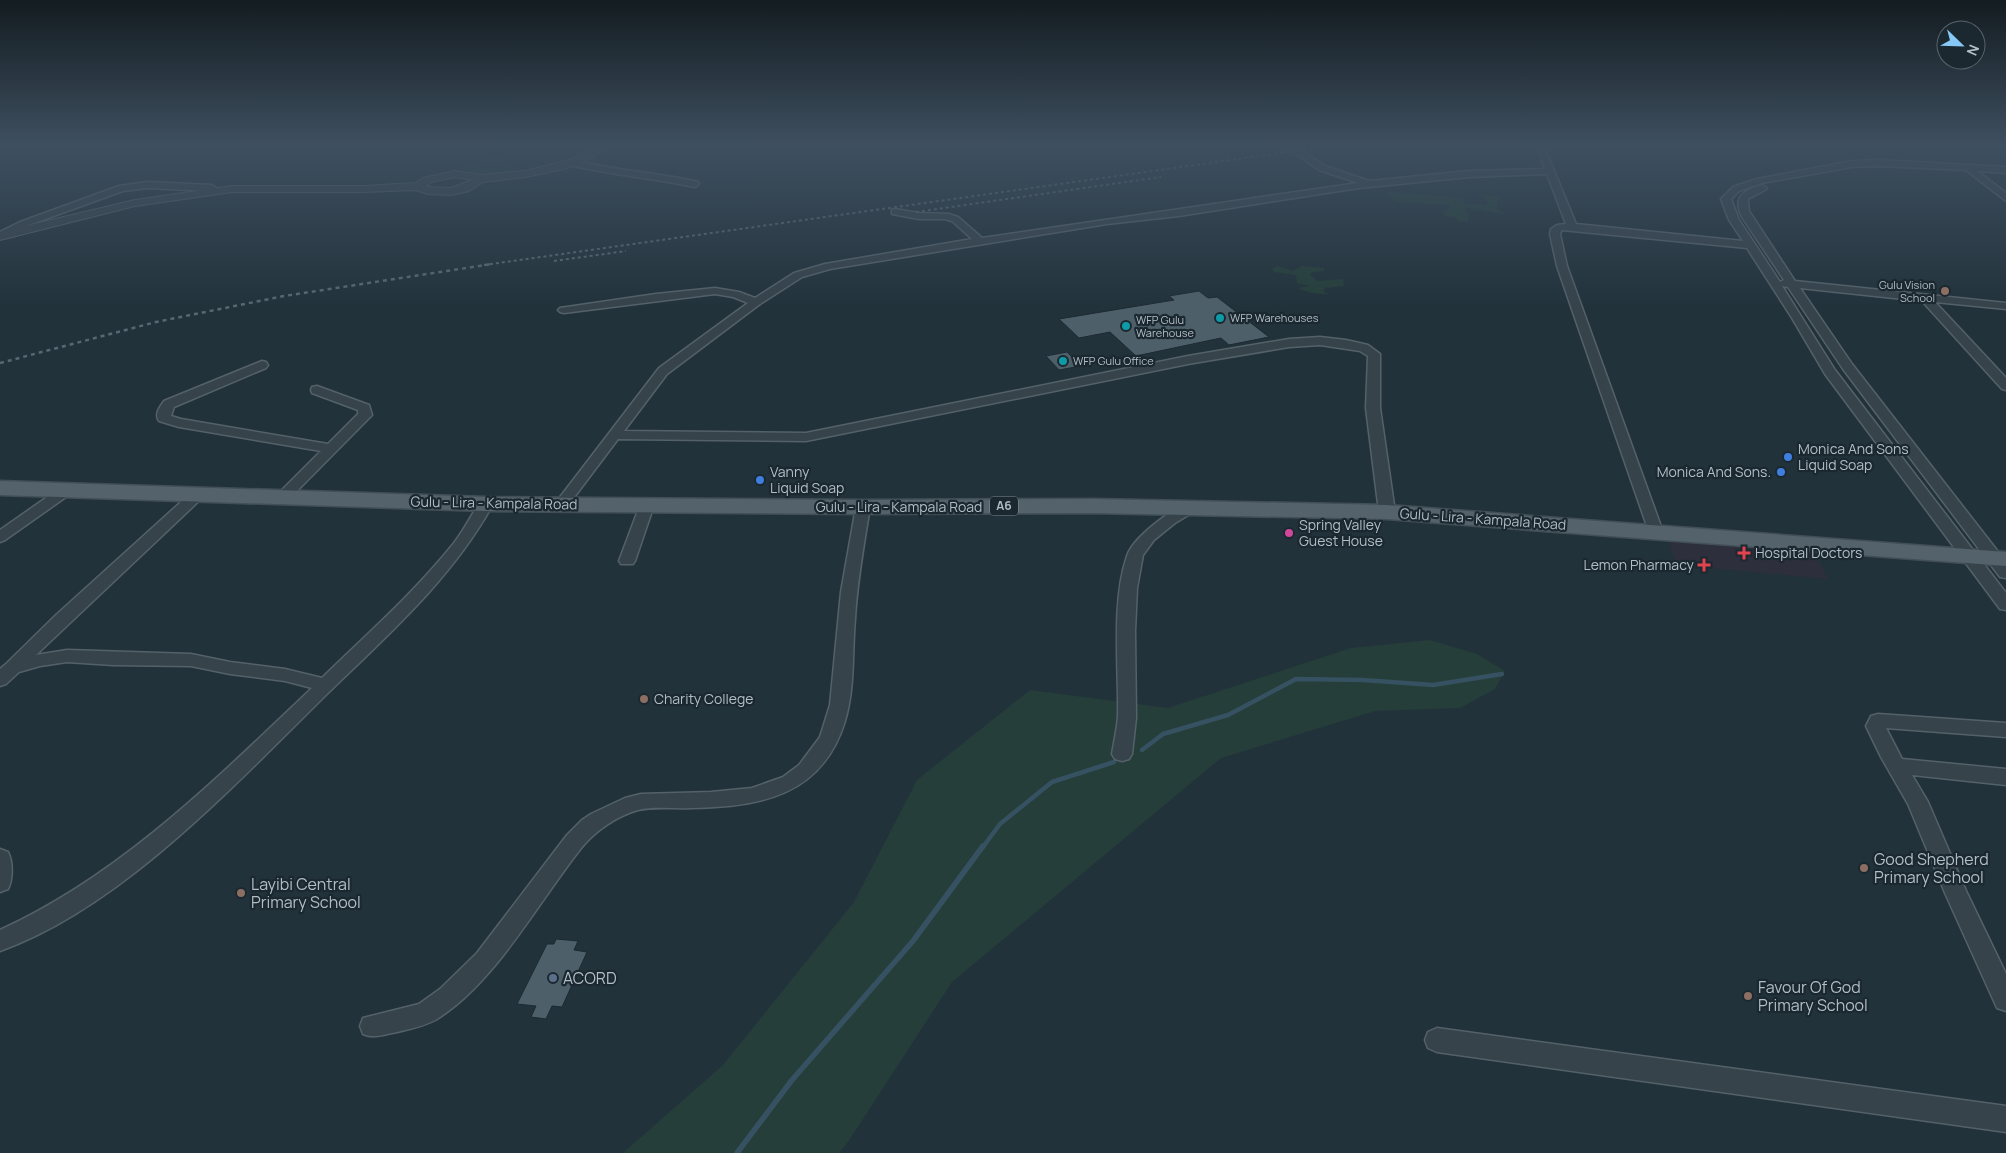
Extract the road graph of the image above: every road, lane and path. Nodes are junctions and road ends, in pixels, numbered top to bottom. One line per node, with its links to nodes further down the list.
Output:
1 (90, 200): 9 (street)
2 (163, 200): 9 (street)
3 (1266, 200): 10 (street)
4 (1561, 200): 8 (street)
5 (1726, 200): 11 (street)
6 (1743, 200): 13 (street)
7 (895, 212): 10 (street)
8 (1572, 227): 11 (street); 33 (street)
9 (1, 236)
10 (981, 242): 15 (street)
11 (1750, 245): 12 (street)
12 (1774, 282): 13 (street); 35 (street)
13 (1790, 284): 14 (street); 37 (street)
14 (1925, 298): 16 (street); 19 (street)
15 (756, 302): 17 (street); 21 (street)
16 (2006, 306)
17 (564, 310)
18 (262, 365): 22 (street)
19 (2006, 386)
20 (316, 390): 22 (street)
21 (614, 435): 28 (street); 32 (street)
22 (332, 449): 26 (street)
23 (0, 488): 24 (main road, Gulu - Lira - Kampala Road / A6)
24 (68, 489): 25 (main road, Gulu - Lira - Kampala Road / A6); 34 (street)
25 (197, 494): 26 (main road, Gulu - Lira - Kampala Road / A6); 39 (street)
26 (282, 498): 27 (main road, Gulu - Lira - Kampala Road / A6)
27 (486, 504): 28 (main road, Gulu - Lira - Kampala Road / A6); 42 (street)
28 (561, 504): 29 (main road, Gulu - Lira - Kampala Road / A6)
29 (647, 505): 30 (main road, Gulu - Lira - Kampala Road / A6); 36 (street)
30 (863, 507): 31 (main road, Gulu - Lira - Kampala Road / A6); 51 (street)
31 (1190, 508): 32 (main road, Gulu - Lira - Kampala Road / A6); 44 (street)
32 (1387, 512): 33 (main road, Gulu - Lira - Kampala Road / A6)
33 (1655, 532): 35 (main road, Gulu - Lira - Kampala Road / A6)
34 (0, 537)
35 (1969, 556): 37 (main road, Gulu - Lira - Kampala Road / A6); 38 (street)
36 (627, 560)
37 (2002, 563)
38 (2006, 605)
39 (38, 644): 40 (street); 41 (street)
40 (67, 656): 41 (street); 42 (street)
41 (6, 674)
42 (326, 686): 49 (street)
43 (2006, 730): 45 (street)
44 (1122, 754)
45 (1897, 766): 46 (street); 50 (street)
46 (2006, 777)
47 (0, 858): 48 (street)
48 (0, 883)
49 (0, 941)
50 (2006, 1000)
51 (372, 1026)
52 (1437, 1040): 53 (street)
53 (2006, 1119)

